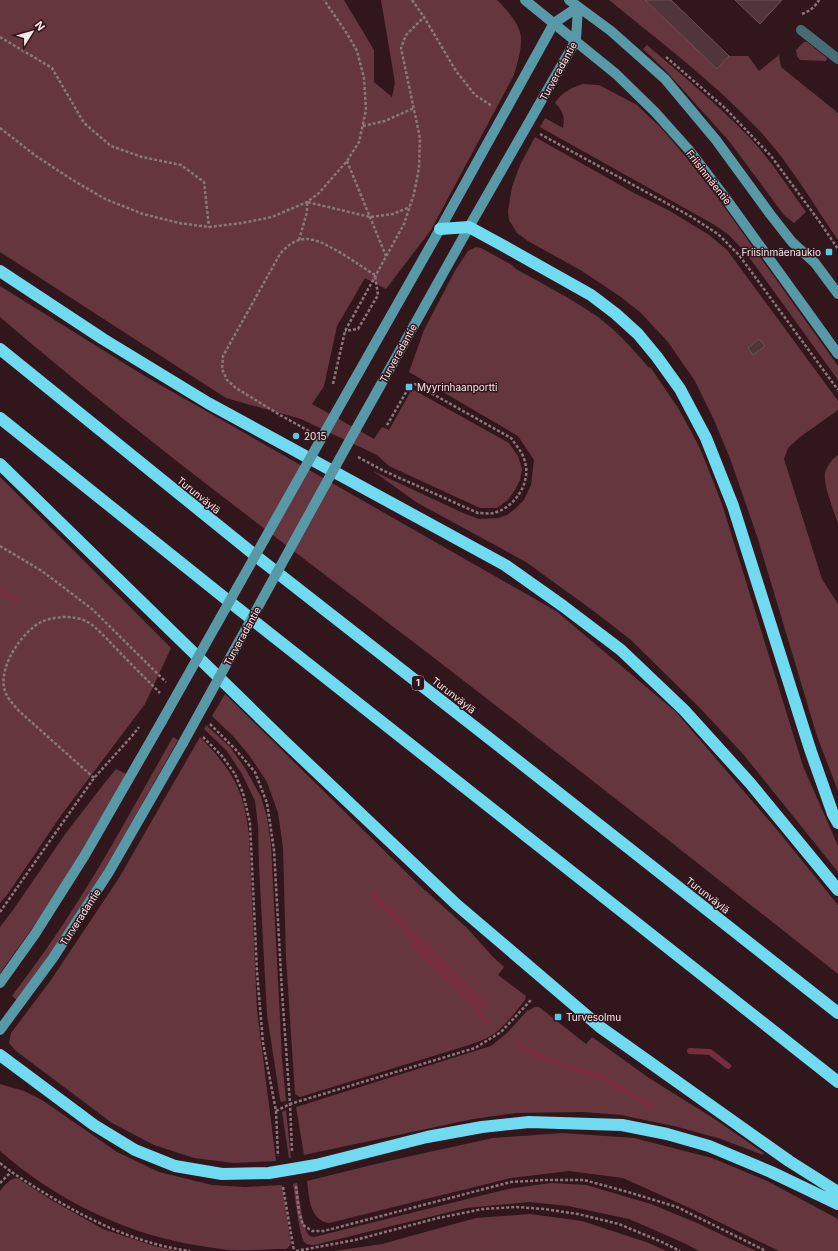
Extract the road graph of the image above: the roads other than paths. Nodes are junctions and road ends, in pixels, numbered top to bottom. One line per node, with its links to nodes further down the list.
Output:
1 (525, 0): 4 (main road, Friisinmäentie)
2 (569, 0): 3 (main road)
3 (578, 7): 4 (main road); 6 (main road, Turveradantie); 11 (main road)
4 (554, 23): 6 (main road, Friisinmäentie); 9 (main road)
5 (801, 30): 7 (street)
6 (576, 40): 8 (main road, Turveradantie); 13 (main road, Friisinmäentie)
7 (838, 59)
8 (469, 227): 9 (highway); 16 (highway); 20 (main road, Turveradantie, bridge)
9 (440, 229): 18 (main road, bridge)
10 (0, 270): 17 (highway)
11 (838, 294)
12 (0, 349): 19 (highway, Turunväylä / 1)
13 (838, 354)
14 (0, 418): 22 (highway)
15 (0, 464): 23 (highway)
16 (838, 823)
17 (838, 890)
18 (0, 983)
19 (838, 1013)
20 (0, 1030)
21 (0, 1055): 24 (highway)
22 (838, 1082)
23 (838, 1192)
24 (838, 1204)

